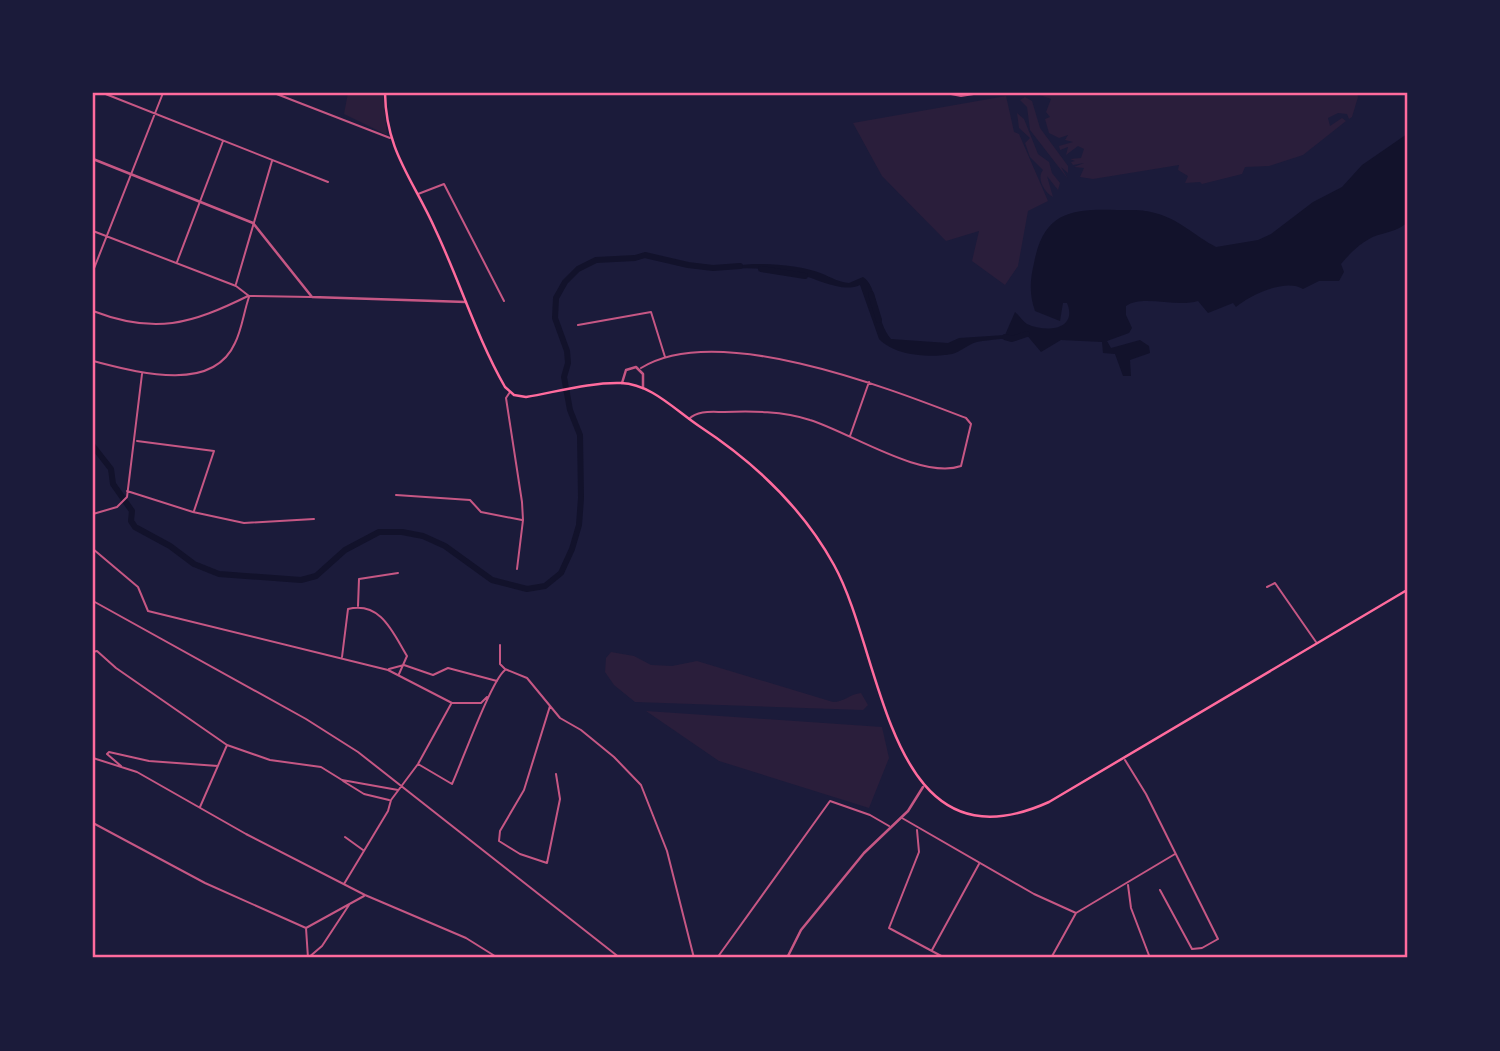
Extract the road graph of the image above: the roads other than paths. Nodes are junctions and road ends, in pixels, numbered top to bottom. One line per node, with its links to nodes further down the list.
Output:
1 (103, 93): 7 (street)
2 (163, 93): 7 (street)
3 (274, 93): 8 (street)
4 (385, 93): 8 (main road)
5 (946, 93): 6 (street)
6 (980, 93)
7 (153, 113): 9 (street); 12 (street)
8 (390, 138): 14 (main road)
9 (223, 141): 11 (street); 15 (street)
10 (93, 159): 12 (street)
11 (272, 160): 13 (street); 16 (street)
12 (129, 173): 15 (street); 18 (street)
13 (328, 183)
14 (417, 194): 24 (street); 25 (main road)
15 (201, 202): 16 (street); 19 (street)
16 (253, 223): 21 (street); 23 (street)
17 (93, 231): 18 (street)
18 (107, 237): 19 (street); 20 (street)
19 (177, 263): 21 (street)
20 (93, 271)
21 (236, 286): 22 (street)
22 (249, 296): 23 (street); 26 (street); 31 (street)
23 (312, 297): 25 (street)
24 (504, 301)
25 (467, 302): 35 (main road)
26 (93, 311)
27 (578, 325): 28 (street)
28 (665, 358): 30 (street); 32 (street)
29 (93, 360): 31 (street)
30 (640, 369): 33 (street); 34 (street)
31 (142, 373): 38 (street)
32 (870, 381): 37 (street); 37 (street)
33 (621, 383): 34 (main road); 35 (main road)
34 (643, 388): 36 (main road)
35 (510, 392): 44 (street)
36 (689, 419): 37 (street); 73 (main road)
37 (849, 437)
38 (136, 440): 39 (street); 41 (street)
39 (127, 491): 41 (street); 42 (street)
40 (396, 495): 44 (street)
41 (193, 512): 43 (street)
42 (93, 514)
43 (314, 519)
44 (523, 520): 46 (street)
45 (93, 549): 55 (street)
46 (517, 569)
47 (398, 573): 51 (street)
48 (1267, 587): 52 (street)
49 (1407, 590): 52 (main road)
50 (93, 601): 72 (street)
51 (358, 607): 55 (street); 56 (street)
52 (1317, 643): 66 (main road)
53 (500, 645): 57 (street)
54 (93, 652): 64 (street)
55 (342, 659): 58 (street)
56 (404, 665): 58 (street); 59 (street); 60 (street)
57 (505, 669): 60 (street); 63 (street)
58 (388, 670): 59 (street)
59 (398, 675): 62 (street)
60 (497, 681): 61 (street)
61 (488, 697): 62 (street); 67 (street)
62 (452, 703): 67 (street)
63 (551, 705): 70 (street); 96 (street)
64 (227, 745): 68 (street); 71 (street)
65 (93, 758): 69 (street)
66 (1124, 759): 73 (main road); 83 (street)
67 (418, 764): 72 (street)
68 (218, 766): 69 (street); 76 (street)
69 (122, 767): 76 (street)
70 (556, 774)
71 (342, 780): 74 (street); 75 (street)
72 (403, 785): 74 (street); 95 (street)
73 (923, 787): 77 (street)
74 (398, 790): 75 (street)
75 (391, 800): 82 (street)
76 (200, 808): 85 (street)
77 (902, 817): 79 (street); 80 (street)
78 (93, 823): 91 (street)
79 (890, 827): 97 (street); 98 (street)
80 (917, 828): 84 (street); 92 (street)
81 (345, 837): 82 (street)
82 (364, 850): 85 (street)
83 (1176, 853): 86 (street); 87 (street)
84 (979, 863): 90 (street); 92 (street)
85 (344, 884): 88 (street)
86 (1128, 884): 90 (street); 101 (street)
87 (1160, 890)
88 (365, 895): 89 (street); 94 (street)
89 (350, 904): 91 (street); 93 (street)
90 (1076, 913): 100 (street)
91 (306, 928): 93 (street)
92 (932, 951): 99 (street)
93 (308, 958)
94 (498, 958)
95 (620, 958)
96 (694, 958)
97 (717, 958)
98 (787, 958)
99 (945, 958)
100 (1051, 958)
101 (1150, 958)

